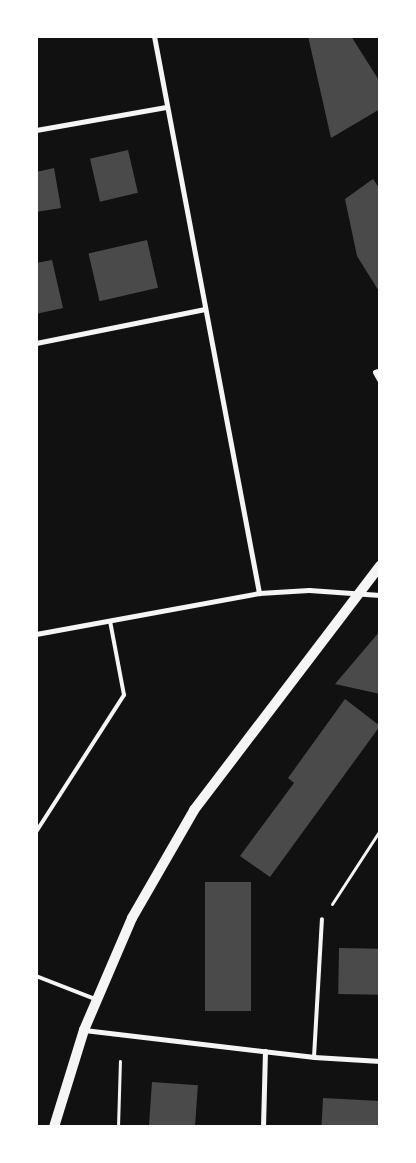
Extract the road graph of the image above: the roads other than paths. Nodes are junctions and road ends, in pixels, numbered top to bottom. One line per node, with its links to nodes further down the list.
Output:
1 (154, 36): 2 (street)
2 (166, 107): 3 (street); 4 (street)
3 (36, 130)
4 (204, 309): 5 (street); 10 (street)
5 (36, 343)
6 (380, 370): 7 (street)
7 (380, 381)
8 (380, 566): 9 (main road)
9 (359, 592): 10 (street); 11 (street); 17 (main road)
10 (259, 593): 12 (street)
11 (380, 594)
12 (110, 621): 13 (street); 14 (lane)
13 (36, 634)
14 (36, 832)
15 (322, 919): 20 (lane)
16 (36, 976): 17 (lane)
17 (98, 1000): 18 (main road)
18 (84, 1030): 19 (street); 22 (main road)
19 (265, 1051): 20 (street); 23 (street)
20 (314, 1057): 21 (street)
21 (380, 1061)
22 (54, 1127)
23 (263, 1127)

